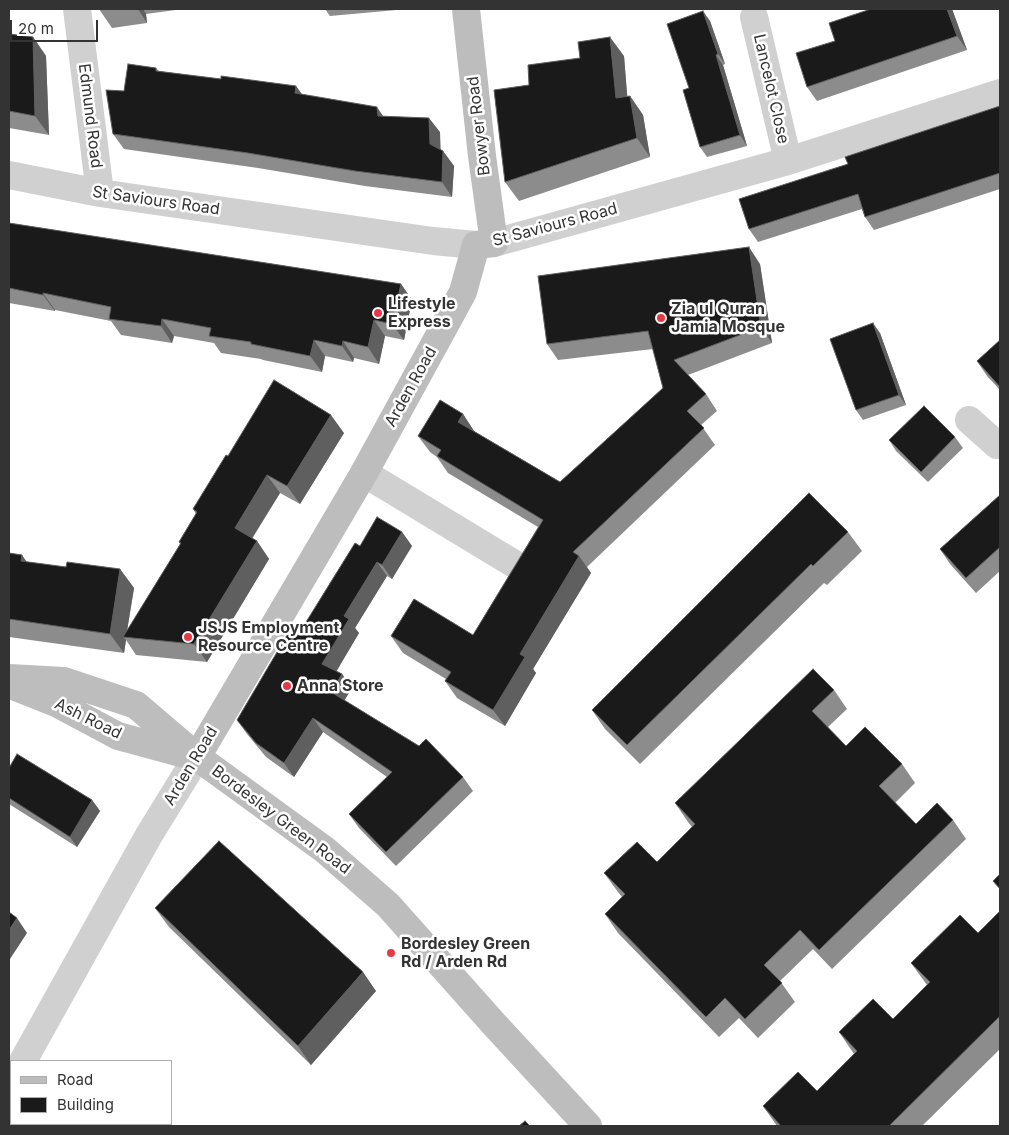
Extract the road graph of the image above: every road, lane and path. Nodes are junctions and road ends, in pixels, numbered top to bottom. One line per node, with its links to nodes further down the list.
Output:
1 (77, 9): 7 (street, Edmund Road)
2 (466, 9): 8 (main road, Bowyer Road)
3 (754, 17): 5 (street, Lancelot Close)
4 (1000, 93): 5 (street, St Saviours Road)
5 (788, 160): 8 (street, St Saviours Road)
6 (9, 176): 7 (street, St Saviours Road)
7 (100, 193): 8 (street, St Saviours Road)
8 (485, 244): 11 (main road, Arden Road)
9 (969, 420): 10 (street)
10 (1000, 442)
11 (364, 473): 12 (street); 15 (main road, Arden Road)
12 (516, 564)
13 (9, 678): 15 (main road, Ash Road)
14 (9, 684): 15 (main road, Ash Road)
15 (197, 757): 16 (street, Arden Road); 17 (main road, Bordesley Green Road)
16 (24, 1060)
17 (588, 1126)

